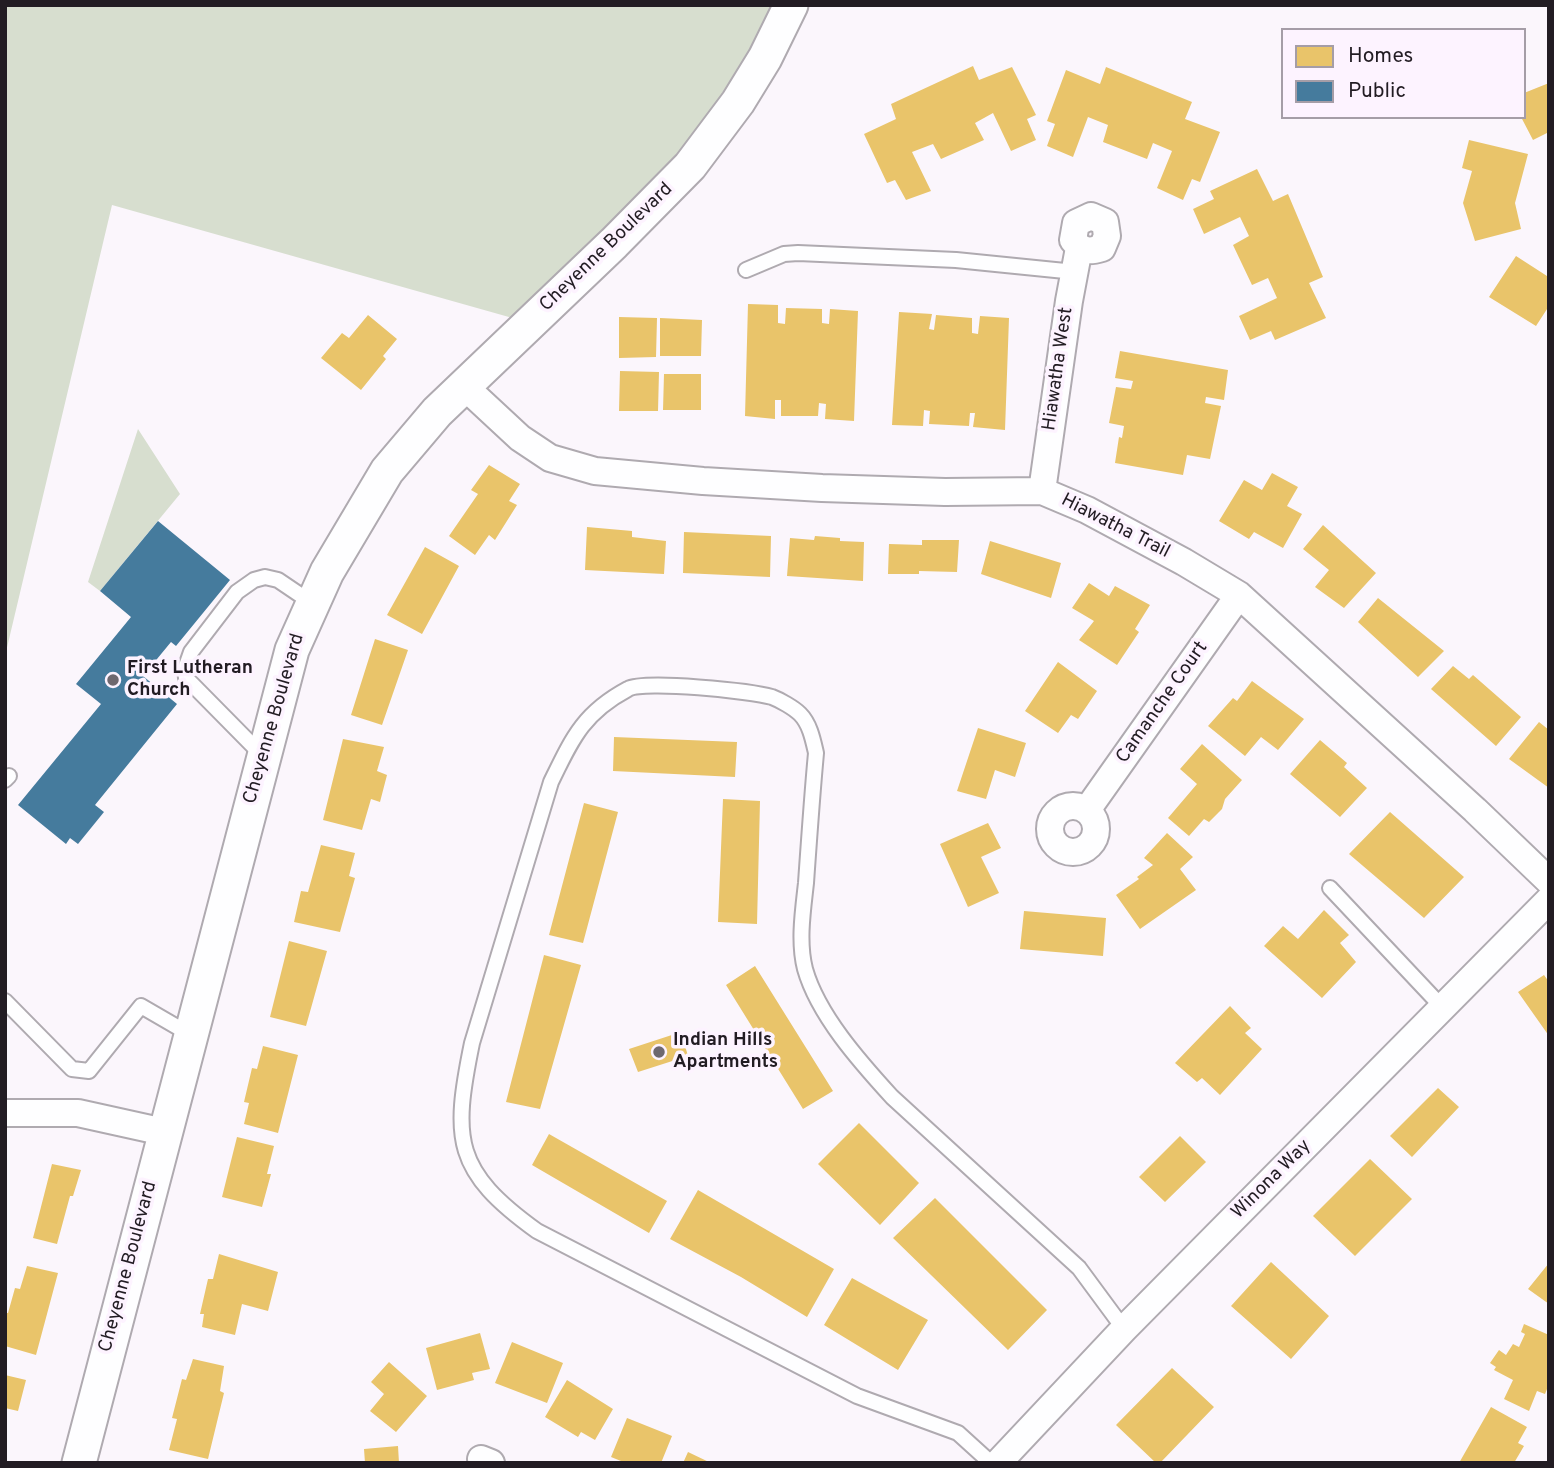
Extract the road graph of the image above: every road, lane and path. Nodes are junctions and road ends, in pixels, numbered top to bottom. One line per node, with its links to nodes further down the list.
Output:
1 (791, 5): 4 (street, Cheyenne Boulevard)
2 (1077, 260): 3 (lane); 5 (street, Hiawatha West)
3 (746, 270)
4 (464, 386): 5 (street, Hiawatha Trail); 7 (street, Cheyenne Boulevard)
5 (1042, 491): 6 (street, Hiawatha Trail)
6 (1238, 595): 9 (street, Camanche Court); 10 (street, Hiawatha Trail)
7 (312, 603): 8 (street, Cheyenne Boulevard); 8 (lane)
8 (263, 756): 15 (street, Cheyenne Boulevard)
9 (1087, 810)
10 (1549, 881)
11 (1330, 888): 14 (lane)
12 (1549, 900): 14 (street, Winona Way)
13 (5, 1000): 15 (lane)
14 (1444, 1008): 18 (street, Winona Way)
15 (191, 1035): 17 (street, Cheyenne Boulevard)
16 (5, 1113): 17 (street)
17 (164, 1132): 19 (street, Cheyenne Boulevard)
18 (1124, 1329): 20 (lane); 21 (street, Winona Way)
19 (79, 1463)
20 (991, 1463)
21 (998, 1463)

